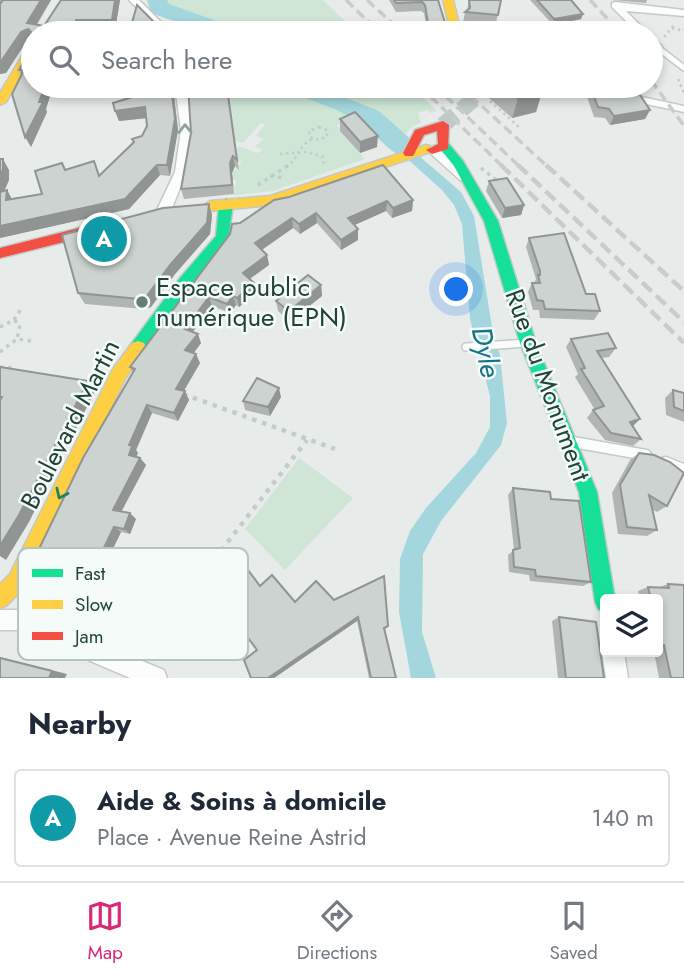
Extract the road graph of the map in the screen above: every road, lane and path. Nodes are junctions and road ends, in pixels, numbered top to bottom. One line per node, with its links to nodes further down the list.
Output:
1 (134, 0): 5 (street)
2 (449, 0): 6 (street)
3 (613, 3): 4 (street); 7 (street)
4 (681, 17): 8 (path)
5 (155, 21)
6 (453, 21)
7 (631, 21)
8 (672, 28): 9 (path); 10 (path)
9 (684, 31)
10 (663, 38)
11 (663, 52): 13 (lane)
12 (21, 66): 17 (street)
13 (684, 68)
14 (183, 98): 28 (street, one-way to 14)
15 (489, 98): 19 (path)
16 (632, 98): 18 (street)
17 (0, 102)
18 (684, 109)
19 (520, 128)
20 (312, 139): 20 (path); 21 (path)
21 (299, 152): 22 (path); 23 (path); 24 (path)
22 (280, 154)
23 (319, 173)
24 (270, 176): 25 (path); 26 (path)
25 (289, 179)
26 (256, 190)
27 (226, 204): 28 (street); 37 (street, Rue du Monument); 47 (street, Boulevard Martin, one-way to 47)
28 (164, 210): 29 (street)
29 (147, 216)
30 (111, 225): 31 (street)
31 (0, 253)
32 (21, 309): 33 (path)
33 (14, 320): 34 (path); 35 (path)
34 (0, 327)
35 (17, 340): 36 (path); 39 (path)
36 (31, 341)
37 (528, 343): 38 (lane); 44 (street, Rue du Monument)
38 (466, 347)
39 (0, 351)
40 (0, 367): 41 (path)
41 (12, 368)
42 (181, 394): 43 (path)
43 (307, 440): 45 (path); 48 (path)
44 (570, 442): 46 (lane); 50 (street, Rue du Monument)
45 (335, 449)
46 (683, 468)
47 (34, 548)
48 (225, 548)
49 (18, 579): 51 (street, Boulevard Martin, one-way to 51)
50 (604, 594)
51 (0, 598)
52 (0, 620): 53 (street)
53 (18, 620)
54 (614, 657): 57 (street)
55 (112, 660): 56 (street)
56 (150, 676)
57 (617, 678)

